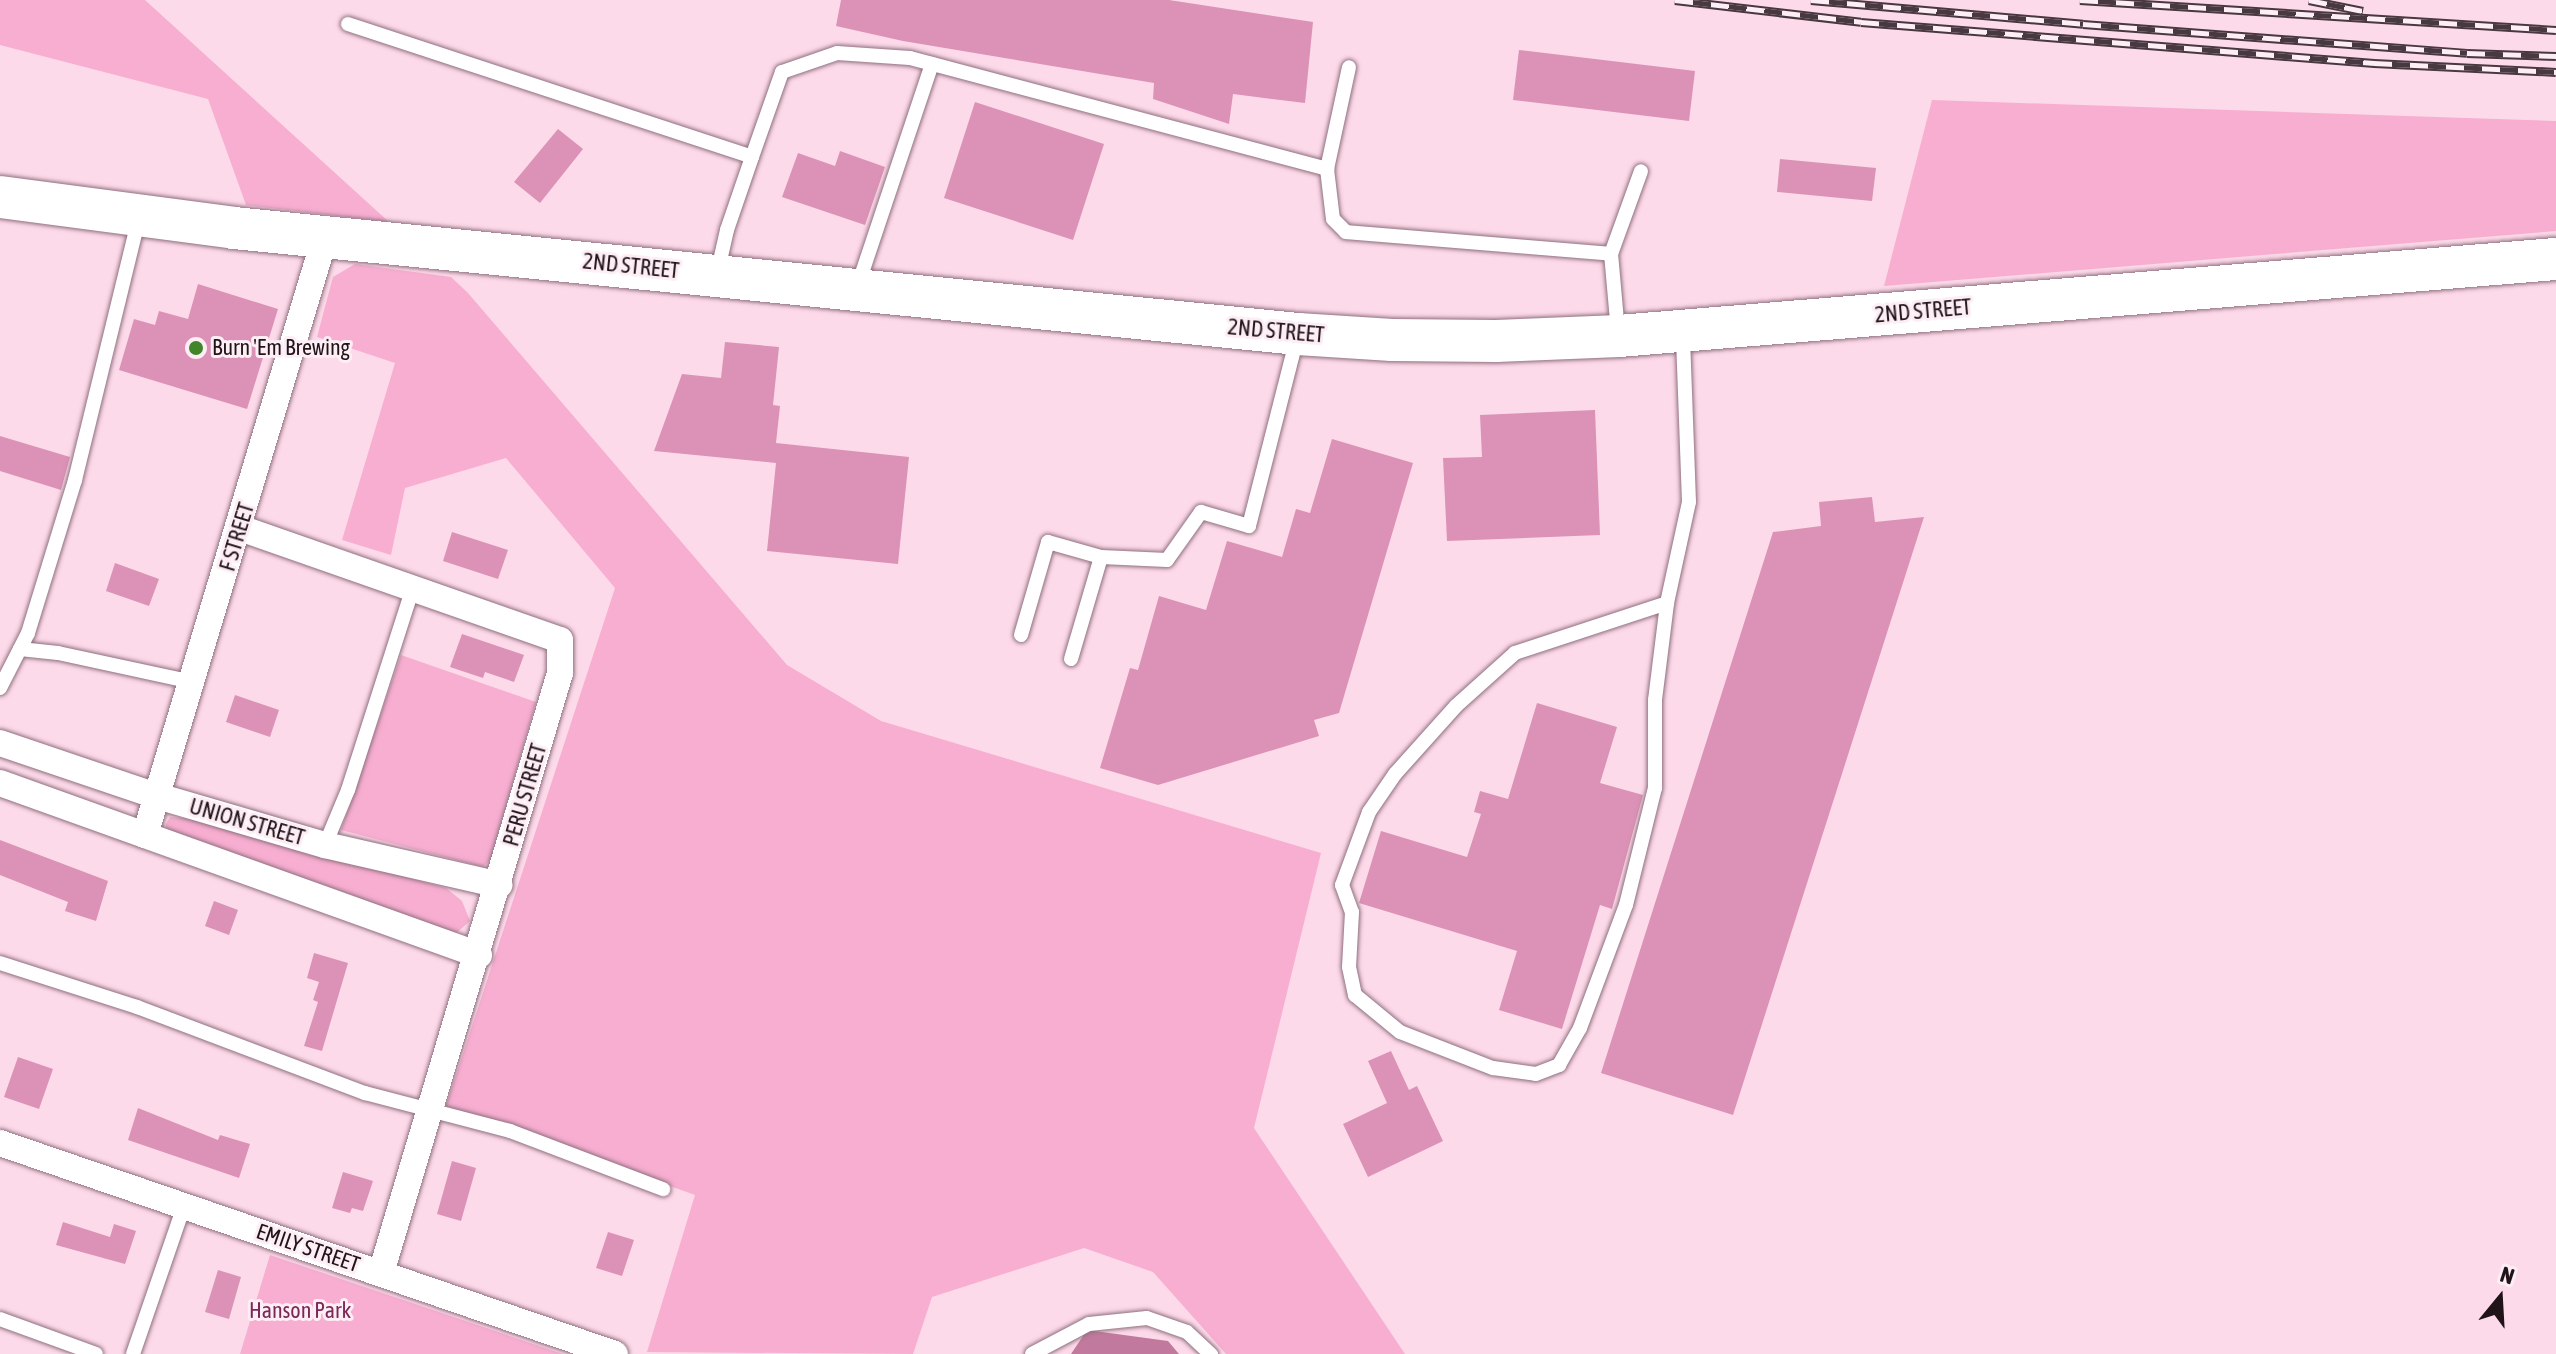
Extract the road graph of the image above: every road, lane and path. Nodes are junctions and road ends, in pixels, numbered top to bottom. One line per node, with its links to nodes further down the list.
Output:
1 (348, 24): 4 (lane)
2 (932, 64): 4 (lane); 5 (lane); 13 (lane)
3 (1349, 67): 5 (lane)
4 (752, 157): 12 (lane)
5 (1327, 169): 10 (lane)
6 (1641, 171): 10 (lane)
7 (0, 197): 8 (main road, 2ND STREET)
8 (139, 217): 9 (main road, 2ND STREET); 22 (lane)
9 (325, 237): 12 (main road, 2ND STREET); 17 (street, F STREET)
10 (1611, 254): 16 (lane)
11 (2556, 259): 14 (main road, 2ND STREET)
12 (717, 275): 13 (main road, 2ND STREET)
13 (856, 289): 15 (main road, 2ND STREET)
14 (1683, 331): 16 (main road, 2ND STREET); 20 (lane)
15 (1298, 334): 16 (main road, 2ND STREET); 18 (lane)
16 (1619, 336)
17 (240, 528): 19 (street, PERU STREET); 24 (street, F STREET)
18 (1101, 557): 21 (lane); 23 (lane)
19 (413, 587): 30 (lane); 31 (street, PERU STREET)
20 (1667, 603): 20 (lane)
21 (1021, 635)
22 (20, 649): 24 (lane); 25 (lane)
23 (1071, 659)
24 (192, 682): 28 (street, F STREET)
25 (0, 688)
26 (0, 743): 28 (street, UNION STREET)
27 (0, 783): 29 (street, UNION STREET)
28 (157, 796): 29 (street, F STREET); 30 (street, UNION STREET)
29 (145, 835): 32 (street, UNION STREET)
30 (325, 845): 31 (street, UNION STREET)
31 (499, 885): 32 (street, PERU STREET)
32 (479, 955): 34 (street, PERU STREET)
33 (0, 963): 34 (lane)
34 (430, 1113): 36 (lane); 38 (street, PERU STREET)
35 (0, 1143): 37 (street, EMILY STREET)
36 (663, 1189)
37 (184, 1206): 38 (street, EMILY STREET); 41 (lane)
38 (381, 1273): 42 (street, EMILY STREET)
39 (0, 1319): 40 (lane)
40 (96, 1354)
41 (133, 1354)
42 (615, 1354)
43 (1032, 1354): 44 (lane)
44 (1211, 1354)

